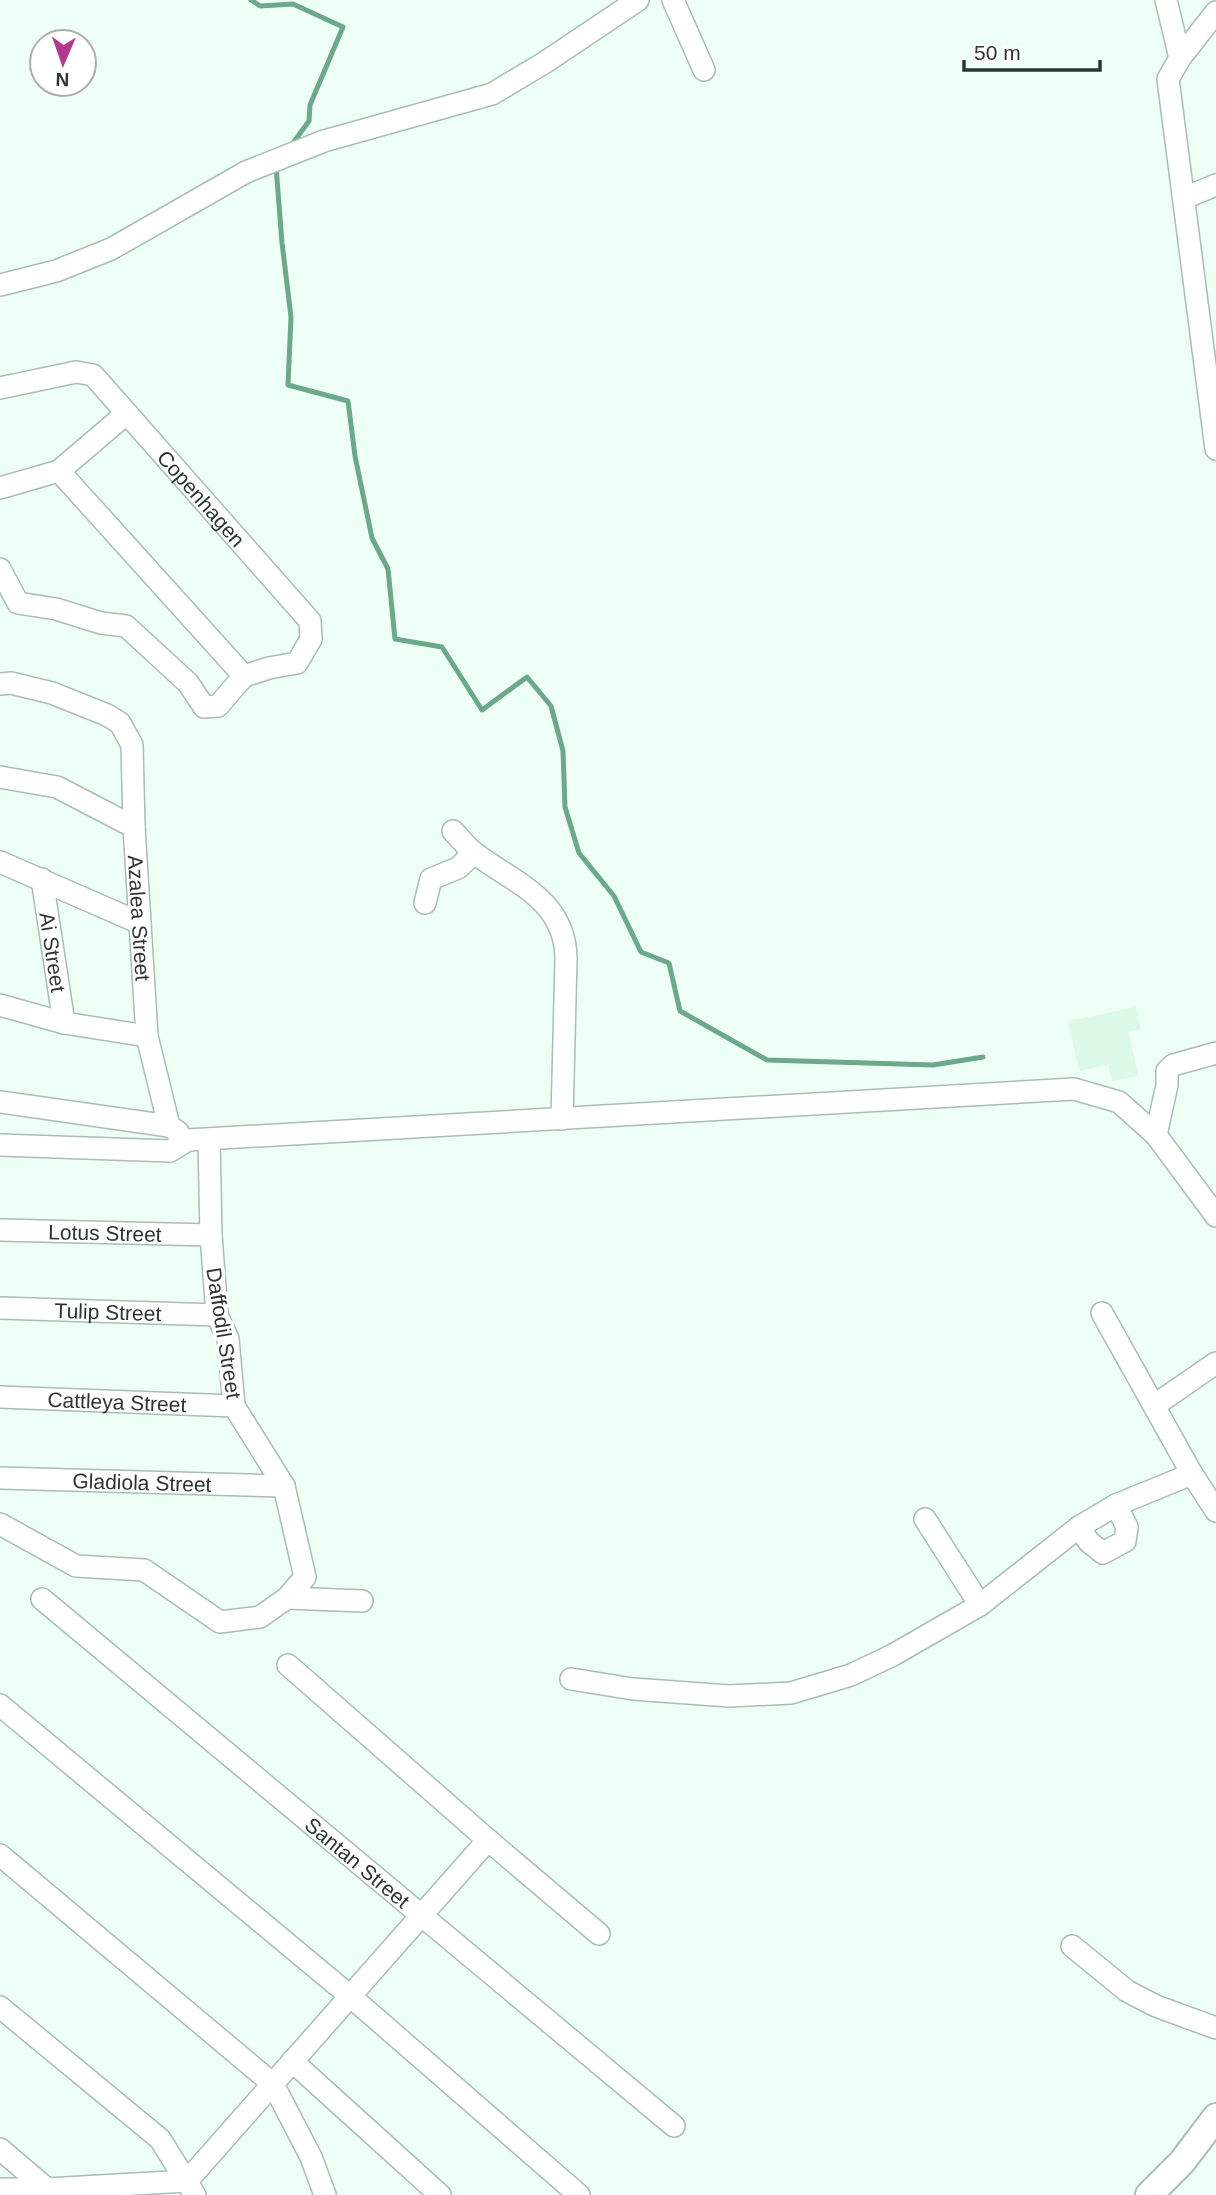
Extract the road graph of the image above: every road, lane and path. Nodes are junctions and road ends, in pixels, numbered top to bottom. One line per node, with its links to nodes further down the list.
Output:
1 (638, 0): 9 (street)
2 (673, 0): 6 (street)
3 (1166, 0): 5 (street)
4 (1216, 12): 5 (street)
5 (1180, 58): 8 (street)
6 (704, 70)
7 (1216, 185): 8 (street)
8 (1184, 198): 12 (street)
9 (0, 285)
10 (0, 388): 11 (street, Copenhagen)
11 (127, 414): 13 (street); 16 (street, Copenhagen)
12 (1216, 449)
13 (59, 471): 14 (street); 16 (street)
14 (0, 488)
15 (0, 569): 16 (street)
16 (244, 676)
17 (0, 684): 19 (street, Azalea Street)
18 (0, 776): 19 (street)
19 (134, 827): 25 (street, Azalea Street)
20 (453, 831): 21 (street)
21 (474, 853): 24 (street); 31 (street)
22 (0, 862): 23 (street)
23 (42, 880): 25 (street); 27 (street, Ai Street)
24 (425, 903)
25 (140, 923): 28 (street, Azalea Street)
26 (0, 1005): 27 (street)
27 (64, 1023): 28 (street)
28 (147, 1036): 32 (street, Azalea Street)
29 (1216, 1053): 33 (street)
30 (0, 1102): 32 (street)
31 (562, 1119): 33 (street); 34 (street)
32 (169, 1126): 34 (street)
33 (1156, 1135): 36 (street)
34 (198, 1139): 35 (street); 38 (street, Daffodil Street)
35 (0, 1145)
36 (1216, 1216)
37 (0, 1230): 38 (street, Lotus Street)
38 (211, 1235): 41 (street, Daffodil Street)
39 (0, 1308): 41 (street, Tulip Street)
40 (1102, 1313): 44 (street)
41 (217, 1315): 45 (street, Daffodil Street)
42 (1216, 1363): 44 (street)
43 (0, 1396): 45 (street, Cattleya Street)
44 (1155, 1405): 46 (street)
45 (234, 1406): 48 (street, Daffodil Street)
46 (1192, 1474): 49 (street); 50 (street)
47 (0, 1479): 48 (street, Gladiola Street)
48 (284, 1486): 54 (street, Daffodil Street)
49 (1116, 1504): 53 (street); 53 (street)
50 (1216, 1511)
51 (925, 1518): 57 (street)
52 (0, 1524): 54 (street, Daffodil Street)
53 (1079, 1527): 57 (street)
54 (287, 1598): 56 (street)
55 (42, 1599): 63 (street, Santan Street)
56 (362, 1601)
57 (980, 1605): 59 (street)
58 (288, 1665): 61 (street)
59 (570, 1679)
60 (0, 1705): 66 (street)
61 (488, 1840): 63 (street); 64 (street)
62 (0, 1855): 70 (street)
63 (421, 1916): 66 (street); 72 (street, Santan Street)
64 (599, 1934)
65 (1072, 1947): 68 (street)
66 (350, 1996): 69 (street); 79 (street)
67 (0, 2007): 74 (street)
68 (1216, 2028)
69 (292, 2062): 70 (street); 78 (street)
70 (273, 2084): 74 (street); 77 (street)
71 (1215, 2122): 80 (main road)
72 (674, 2126)
73 (0, 2149): 76 (street)
74 (191, 2188): 76 (street)
75 (0, 2189): 76 (street)
76 (47, 2189)
77 (325, 2195)
78 (440, 2195)
79 (579, 2195)
80 (1149, 2195)

